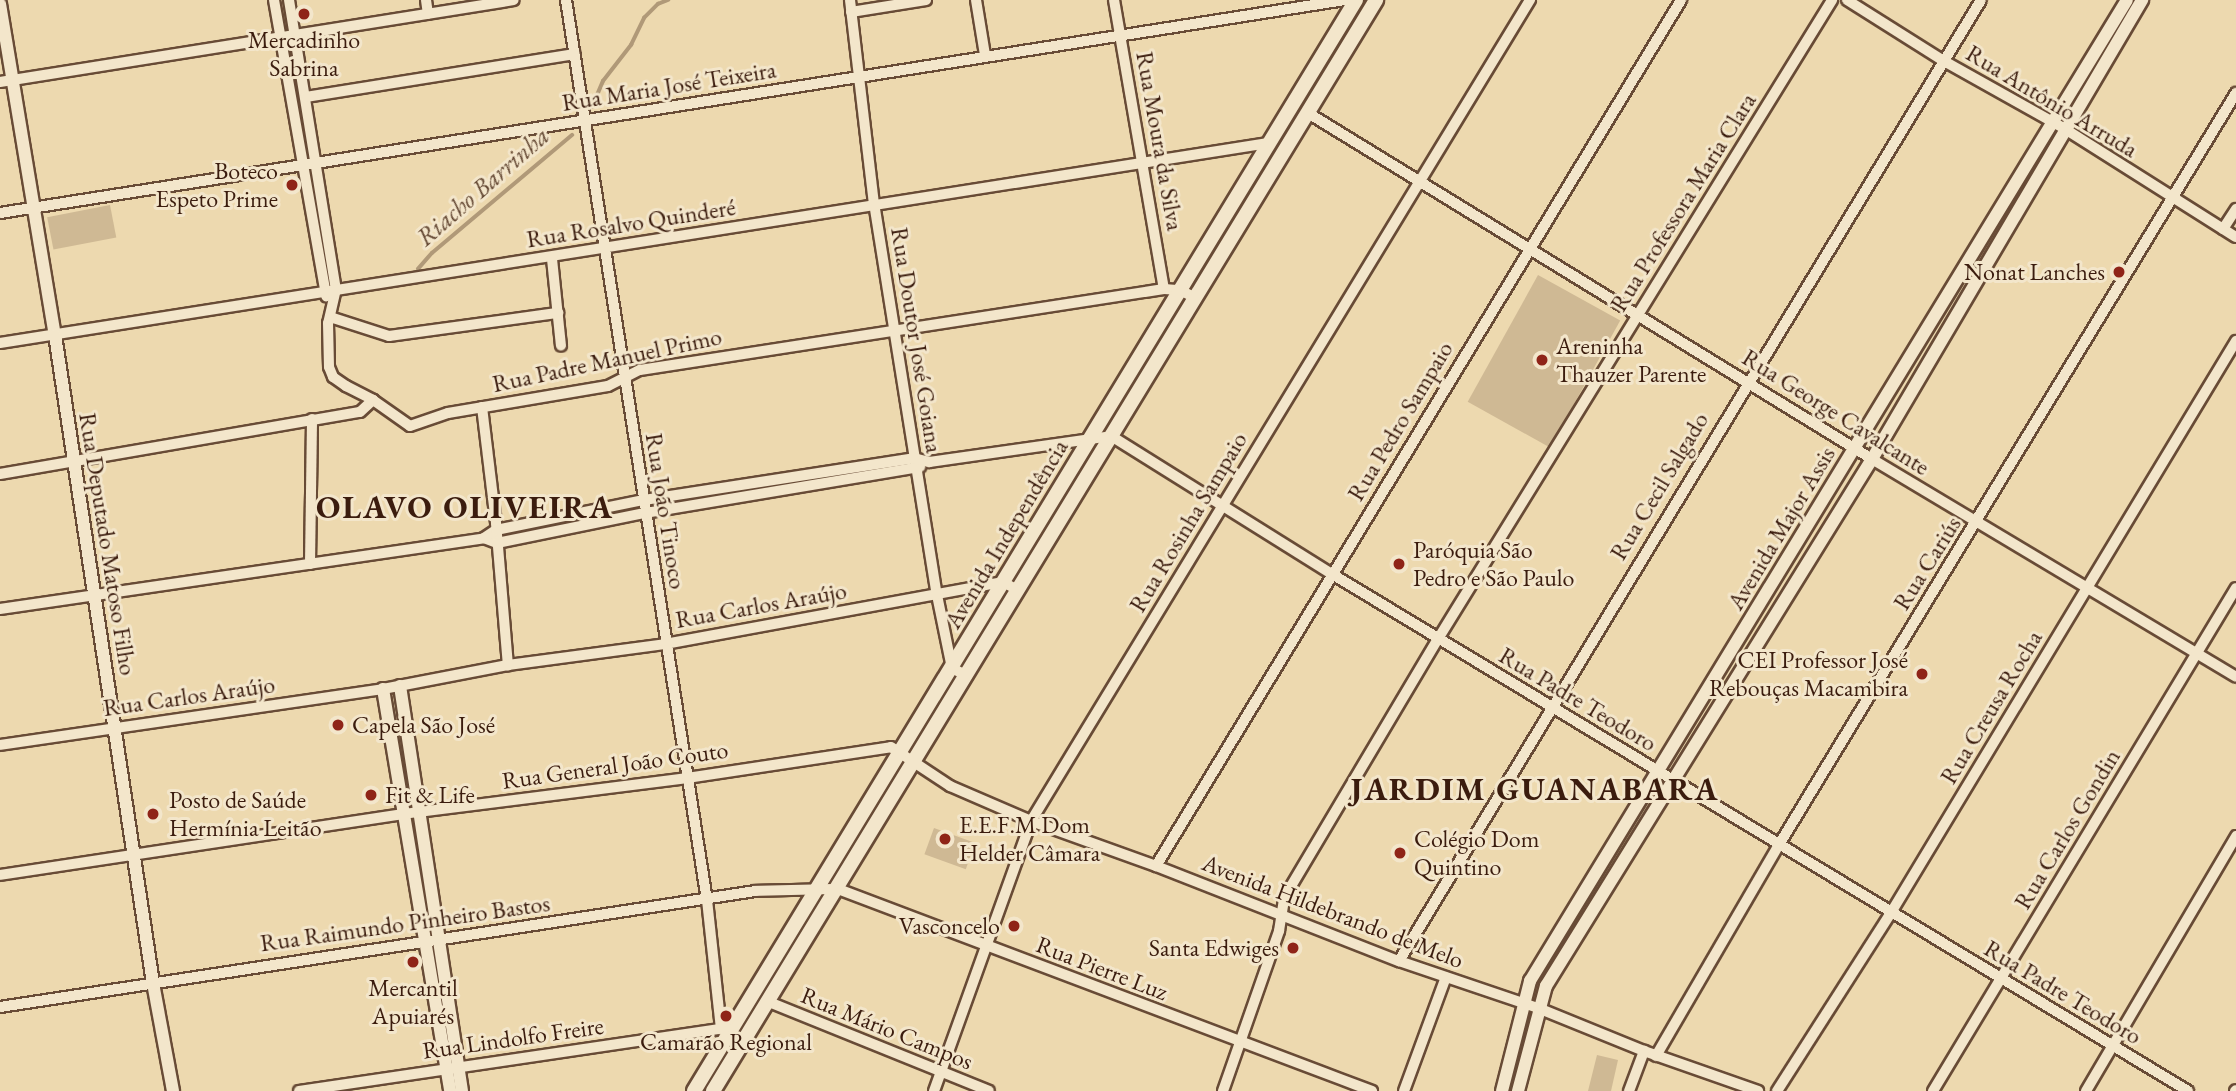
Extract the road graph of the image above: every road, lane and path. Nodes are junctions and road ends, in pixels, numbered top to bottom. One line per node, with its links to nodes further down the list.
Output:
1 (274, 0): 25 (street)
2 (289, 0): 23 (street)
3 (426, 0): 22 (street)
4 (514, 0): 22 (street)
5 (566, 0): 26 (street, Rua João Tinoco)
6 (850, 0): 21 (street, Rua Doutor José Goiana)
7 (926, 0): 21 (street)
8 (976, 0): 27 (street)
9 (1114, 0): 24 (street, Rua Moura da Silva)
10 (1345, 0): 24 (street, Rua Maria José Teixeira)
11 (1356, 0): 37 (main road, Avenida Independência)
12 (1376, 0): 33 (main road, Avenida Independência)
13 (1530, 0): 41 (street, Rua Rosinha Sampaio)
14 (1681, 0): 49 (street, Rua Pedro Sampaio)
15 (1832, 0): 61 (street, Rua Professora Maria Clara)
16 (1847, 0): 28 (street, Rua Antônio Arruda)
17 (1981, 0): 28 (street, Rua Cecil Salgado)
18 (2127, 0): 35 (street, Avenida Major Assis)
19 (2143, 0): 36 (street, Avenida Major Assis)
20 (0, 4): 30 (street, Rua Deputado Matoso Filho)
21 (851, 12): 29 (street, Rua Doutor José Goiana)
22 (428, 14): 23 (street)
23 (295, 34): 25 (street); 32 (street)
24 (1120, 34): 27 (street, Rua Maria José Teixeira); 39 (street, Rua Moura da Silva)
25 (281, 37): 30 (street); 40 (street)
26 (575, 54): 32 (street); 34 (street, Rua João Tinoco)
27 (985, 55): 29 (street, Rua Maria José Teixeira)
28 (1944, 61): 35 (street, Rua Antônio Arruda); 69 (street, Rua Cecil Salgado)
29 (859, 75): 34 (street, Rua Maria José Teixeira); 43 (street, Rua Doutor José Goiana)
30 (6, 81): 44 (street, Rua Deputado Matoso Filho)
31 (2236, 93): 42 (street, Rua Cariús)
32 (306, 97): 38 (street)
33 (1308, 113): 41 (street, Rua George Cavalcante); 57 (main road, Avenida Independência)
34 (585, 121): 38 (street, Rua Maria José Teixeira); 50 (street, Rua João Tinoco)
35 (2053, 122): 36 (street, Rua Antônio Arruda); 56 (street, Avenida Major Assis)
36 (2065, 129): 42 (street, Rua Antônio Arruda); 58 (street, Avenida Major Assis)
37 (1268, 143): 39 (street, Rua Rosalvo Quinderé); 55 (main road, Avenida Independência)
38 (316, 161): 40 (street, Rua Maria José Teixeira); 52 (street)
39 (1142, 162): 43 (street, Rua Rosalvo Quinderé); 53 (street, Rua Moura da Silva)
40 (302, 163): 44 (street, Rua Maria José Teixeira); 54 (street)
41 (1418, 183): 49 (street, Rua George Cavalcante); 85 (street, Rua Rosinha Sampaio)
42 (2172, 199): 47 (street, Rua Antônio Arruda); 87 (street, Rua Cariús)
43 (874, 204): 50 (street, Rua Rosalvo Quinderé); 63 (street, Rua Doutor José Goiana)
44 (33, 208): 46 (street, Rua Maria José Teixeira); 64 (street, Rua Deputado Matoso Filho)
45 (2236, 209): 47 (street)
46 (0, 213)
47 (2224, 229): 48 (street, Rua Antônio Arruda)
48 (2236, 237)
49 (1528, 248): 61 (street, Rua George Cavalcante); 90 (street, Rua Pedro Sampaio)
50 (605, 250): 51 (street, Rua Rosalvo Quinderé); 68 (street, Rua João Tinoco)
51 (552, 258): 52 (street, Rua Rosalvo Quinderé); 60 (street)
52 (336, 289): 54 (street, Rua Rosalvo Quinderé); 59 (street)
53 (1164, 289): 55 (street, Rua Padre Manuel Primo); 63 (street, Rua Padre Manuel Primo)
54 (324, 290): 59 (street); 64 (street, Rua Rosalvo Quinderé)
55 (1180, 290): 57 (street, Rua Padre Manuel Primo); 74 (main road, Avenida Independência)
56 (1948, 290): 58 (street); 75 (street, Avenida Major Assis)
57 (1195, 298): 73 (main road, Avenida Independência)
58 (1966, 302): 77 (street, Avenida Major Assis)
59 (331, 305): 62 (street)
60 (558, 313): 62 (street); 67 (street)
61 (1638, 315): 69 (street, Rua George Cavalcante); 100 (street, Rua Professora Maria Clara)
62 (330, 317): 70 (street, Rua Padre Manuel Primo)
63 (894, 331): 68 (street, Rua Padre Manuel Primo); 76 (street, Rua Doutor José Goiana)
64 (55, 335): 66 (street, Rua Rosalvo Quinderé); 78 (street, Rua Deputado Matoso Filho)
65 (2236, 341): 92 (street, Rua Creusa Rocha)
66 (0, 344)
67 (561, 346)
68 (624, 378): 71 (street, Rua Padre Manuel Primo); 84 (street, Rua João Tinoco)
69 (1747, 381): 75 (street, Rua George Cavalcante); 109 (street, Rua Cecil Salgado)
70 (373, 400): 71 (street, Rua Padre Manuel Primo); 72 (street)
71 (482, 407): 88 (street)
72 (312, 419): 78 (street); 89 (street)
73 (1111, 436): 74 (street); 85 (street, Rua Padre Teodoro); 94 (main road, Avenida Independência)
74 (1090, 439): 79 (street); 91 (main road, Avenida Independência)
75 (1854, 448): 77 (street, Rua George Cavalcante); 98 (street, Avenida Major Assis)
76 (914, 458): 79 (street); 80 (street, Rua Doutor José Goiana); 82 (street)
77 (1872, 459): 87 (street, Rua George Cavalcante); 99 (street, Avenida Major Assis)
78 (74, 462): 81 (street); 95 (street, Rua Deputado Matoso Filho)
79 (929, 462): 80 (street)
80 (916, 470): 83 (street); 96 (street, Rua Doutor José Goiana)
81 (0, 474)
82 (784, 480): 83 (street); 84 (street)
83 (785, 492): 86 (street)
84 (644, 500): 86 (street, Rua João Tinoco); 88 (street)
85 (1223, 505): 90 (street, Rua Padre Teodoro); 119 (street, Rua Rosinha Sampaio)
86 (645, 513): 88 (street); 101 (street, Rua João Tinoco)
87 (1977, 522): 92 (street, Rua George Cavalcante); 121 (street, Rua Cariús)
88 (497, 536): 89 (street); 103 (street)
89 (310, 564): 95 (street)
90 (1332, 574): 100 (street, Rua Padre Teodoro); 123 (street, Rua Pedro Sampaio)
91 (1003, 582): 94 (street); 96 (street, Rua Carlos Araújo); 104 (main road, Avenida Independência)
92 (2088, 588): 102 (street, Rua George Cavalcante); 128 (street, Rua Creusa Rocha)
93 (2236, 588): 102 (street, Rua Carlos Gondin)
94 (1019, 591): 105 (main road, Avenida Independência)
95 (94, 595): 97 (street); 110 (street, Rua Deputado Matoso Filho)
96 (937, 595): 101 (street, Rua Carlos Araújo); 104 (street, Rua Doutor José Goiana)
97 (0, 609)
98 (1757, 609): 99 (street); 114 (street, Avenida Major Assis)
99 (1774, 620): 116 (street, Avenida Major Assis)
100 (1438, 639): 109 (street, Rua Padre Teodoro); 129 (street, Rua Professora Maria Clara)
101 (665, 644): 103 (street, Rua Carlos Araújo); 115 (street, Rua João Tinoco)
102 (2197, 653): 106 (street, Rua George Cavalcante); 134 (street, Rua Carlos Gondin)
103 (508, 665): 107 (street, Rua Carlos Araújo)
104 (952, 668): 105 (street); 112 (main road, Avenida Independência)
105 (967, 676): 113 (main road, Avenida Independência)
106 (2236, 677)
107 (400, 686): 108 (street, Rua Carlos Araújo); 117 (street)
108 (383, 690): 110 (street, Rua Carlos Araújo); 118 (street)
109 (1551, 707): 114 (street, Rua Padre Teodoro); 132 (street, Rua Cecil Salgado)
110 (115, 727): 111 (street, Rua Carlos Araújo); 122 (street, Rua Deputado Matoso Filho)
111 (0, 745)
112 (902, 752): 113 (street, Avenida Hildebrando de Melo); 115 (street, Rua General João Couto); 125 (main road, Avenida Independência)
113 (915, 764): 119 (street, Avenida Hildebrando de Melo); 126 (main road, Avenida Independência)
114 (1657, 772): 116 (street, Rua Padre Teodoro); 137 (street, Avenida Major Assis)
115 (687, 778): 117 (street, Rua General João Couto); 127 (street, Rua João Tinoco)
116 (1674, 782): 121 (street, Rua Padre Teodoro); 139 (street, Avenida Major Assis)
117 (419, 812): 118 (street, Rua General João Couto); 130 (street)
118 (403, 814): 122 (street, Rua General João Couto); 130 (street)
119 (1031, 821): 123 (street, Avenida Hildebrando de Melo); 131 (street, Rua Rosinha Sampaio)
120 (2236, 836): 142 (street)
121 (1780, 843): 128 (street, Rua Padre Teodoro); 144 (street, Rua Cariús)
122 (135, 853): 124 (street, Rua General João Couto); 135 (street, Rua Deputado Matoso Filho)
123 (1156, 866): 129 (street, Avenida Hildebrando de Melo)
124 (0, 875)
125 (817, 890): 126 (street, Rua Pierre Luz); 127 (street, Rua Raimundo Pinheiro Bastos); 140 (main road, Avenida Independência)
126 (838, 890): 131 (street, Rua Pierre Luz); 136 (main road, Avenida Independência)
127 (707, 900): 130 (street, Rua Raimundo Pinheiro Bastos); 140 (street, Rua João Tinoco)
128 (1892, 911): 134 (street, Rua Padre Teodoro); 162 (street, Rua Creusa Rocha)
129 (1281, 914): 132 (street, Avenida Hildebrando de Melo); 141 (street, Rua Professora Maria Clara)
130 (432, 940): 135 (street, Rua Raimundo Pinheiro Bastos); 145 (street)
131 (985, 946): 141 (street, Rua Pierre Luz); 146 (street, Rua Rosinha Sampaio)
132 (1399, 961): 133 (street, Avenida Hildebrando de Melo)
133 (1446, 977): 137 (street, Avenida Hildebrando de Melo); 157 (street)
134 (2000, 979): 142 (street, Rua Padre Teodoro); 163 (street, Rua Carlos Gondin)
135 (153, 983): 138 (street, Rua Raimundo Pinheiro Bastos); 147 (street, Rua Deputado Matoso Filho)
136 (769, 1002): 146 (street, Rua Mário Campos); 152 (main road, Avenida Independência)
137 (1523, 1003): 139 (street, Avenida Hildebrando de Melo); 158 (street, Avenida Major Assis)
138 (0, 1007)
139 (1538, 1008): 143 (street, Avenida Hildebrando de Melo); 159 (street, Avenida Major Assis)
140 (727, 1028): 145 (street, Rua Lindolfo Freire); 151 (main road, Avenida Independência)
141 (1241, 1043): 155 (street, Rua Professora Maria Clara); 156 (street, Rua Pierre Luz)
142 (2110, 1047): 164 (street); 165 (street, Rua Padre Teodoro)
143 (1644, 1051): 144 (street, Avenida Hildebrando de Melo); 160 (street)
144 (1656, 1056): 161 (street, Avenida Hildebrando de Melo)
145 (453, 1068): 148 (street, Rua Lindolfo Freire); 149 (street); 150 (street)
146 (940, 1073): 153 (street, Rua Rosinha Sampaio); 154 (street, Rua Mário Campos)
147 (173, 1091)
148 (299, 1091)
149 (450, 1091)
150 (462, 1091)
151 (694, 1091)
152 (713, 1091)
153 (934, 1091)
154 (989, 1091)
155 (1223, 1091)
156 (1372, 1091)
157 (1404, 1091)
158 (1502, 1091)
159 (1518, 1091)
160 (1629, 1091)
161 (1758, 1091)
162 (1777, 1091)
163 (1933, 1091)
164 (2086, 1091)
165 (2188, 1091)

